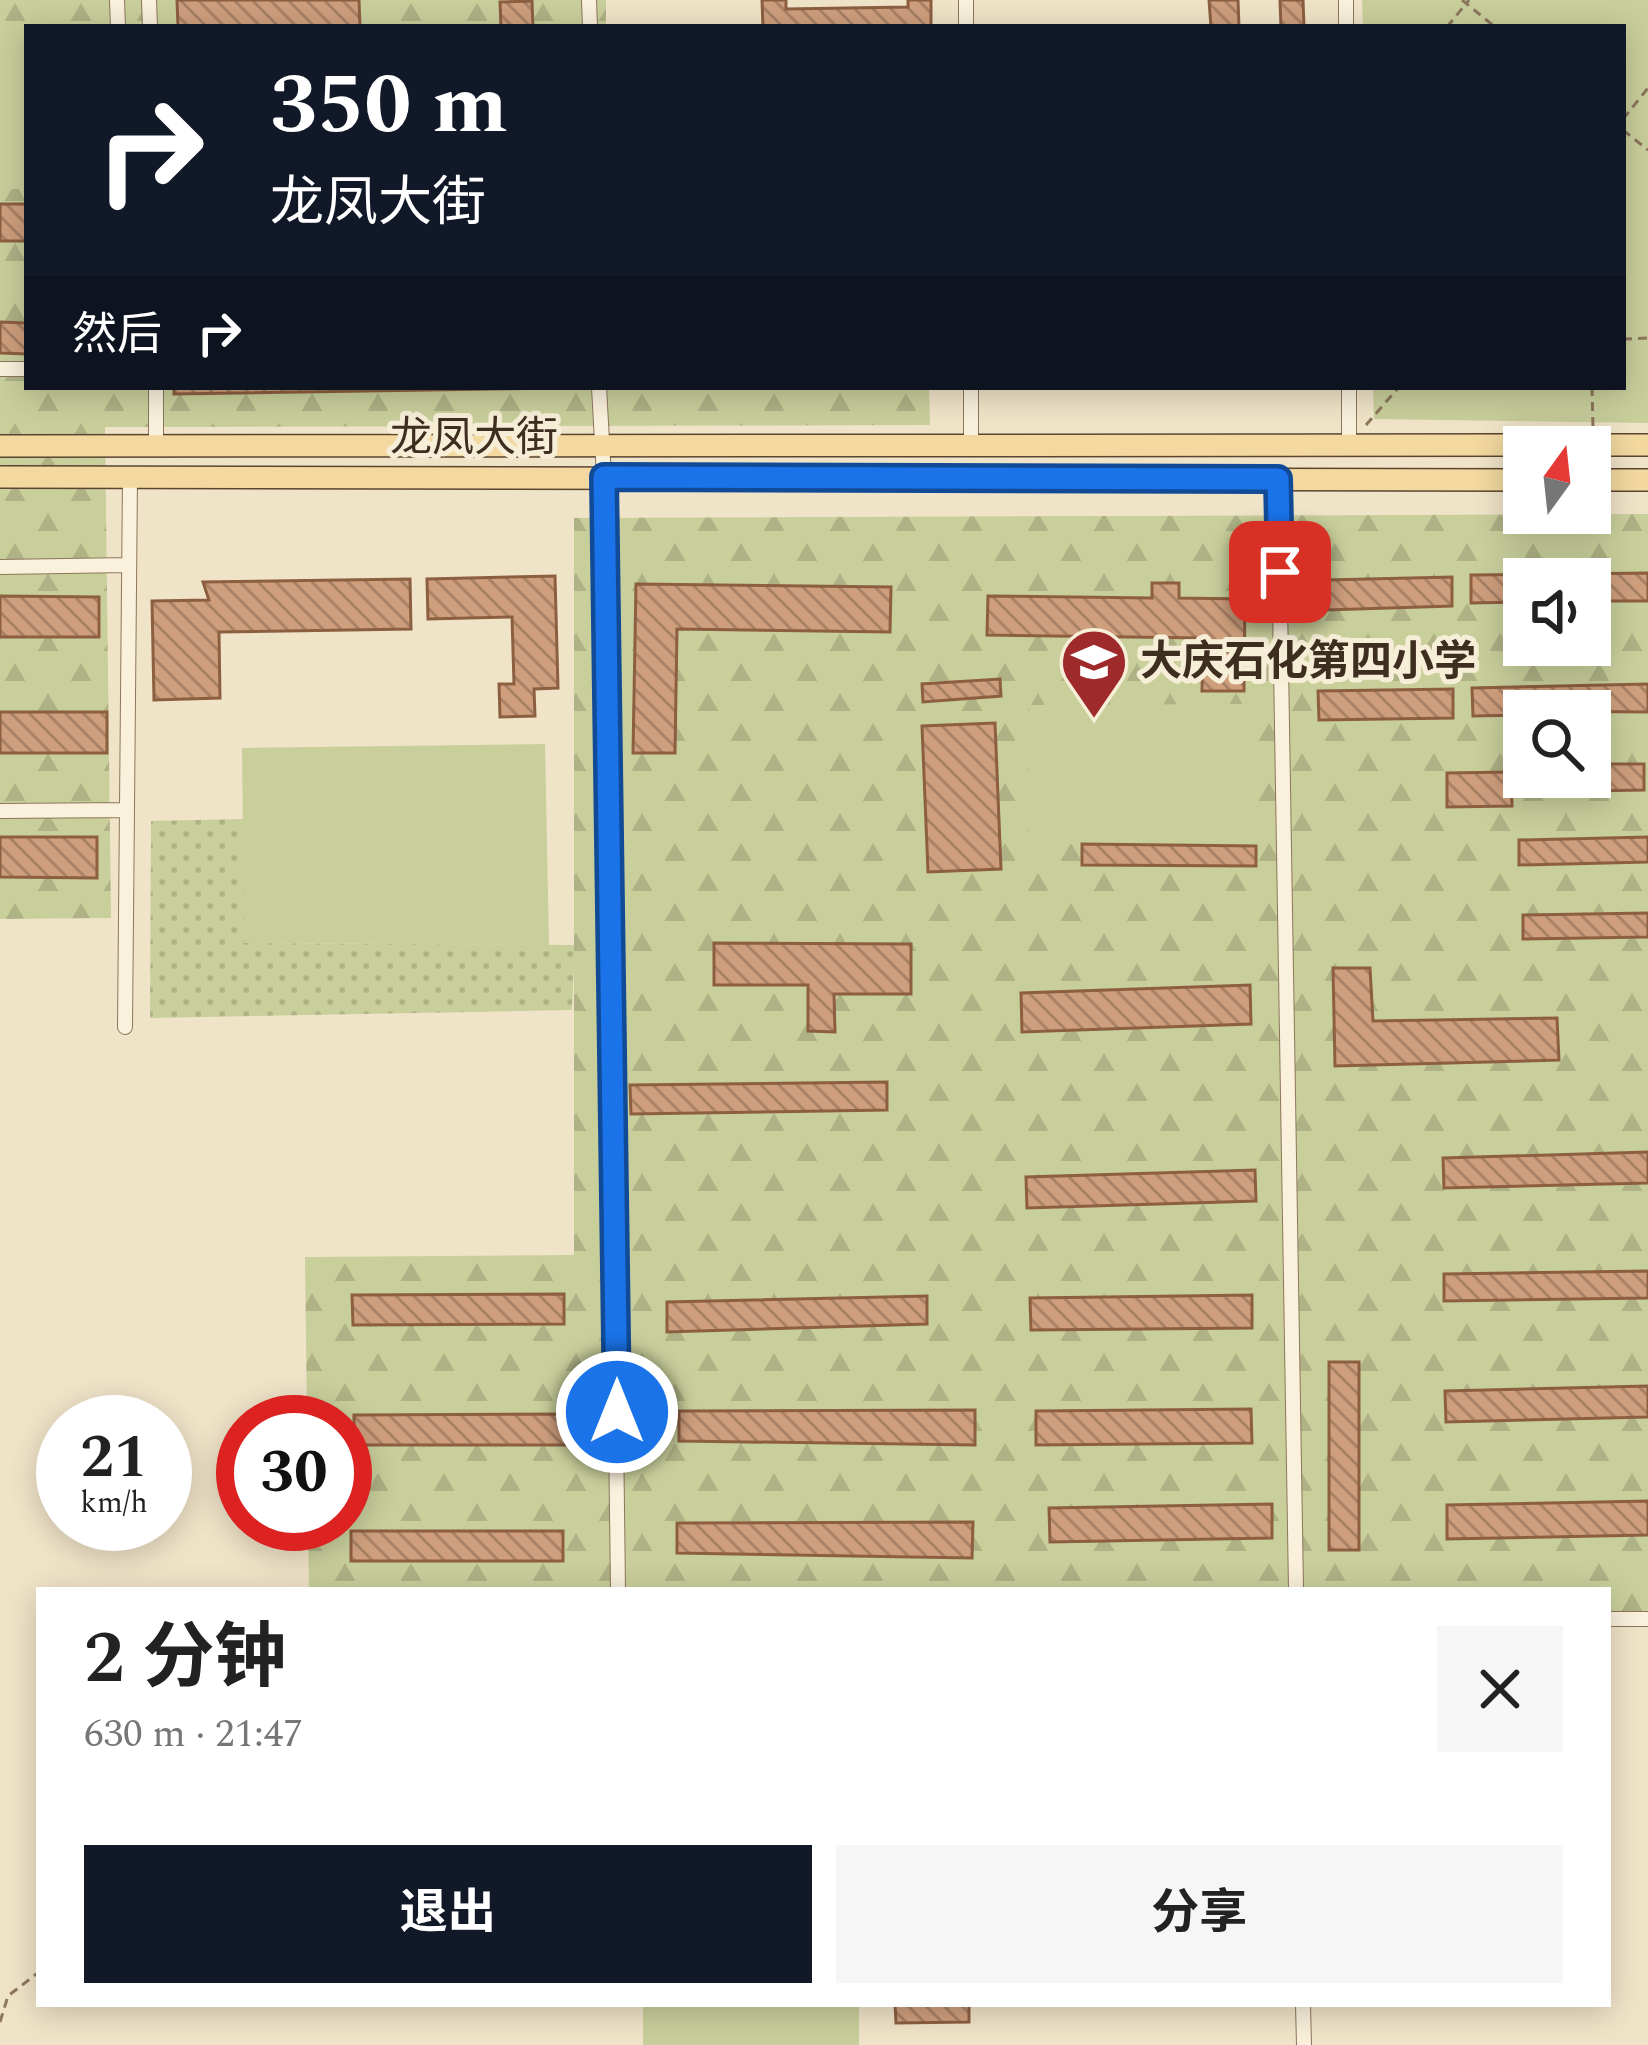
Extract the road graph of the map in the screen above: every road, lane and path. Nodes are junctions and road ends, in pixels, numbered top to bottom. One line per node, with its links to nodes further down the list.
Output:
1 (1465, 1): 2 (path)
2 (1492, 24)
3 (1648, 88): 4 (path)
4 (1626, 114)
5 (156, 390): 19 (street)
6 (599, 390): 12 (street)
7 (971, 390): 13 (street)
8 (1348, 390): 14 (street)
9 (1396, 390): 14 (path)
10 (1592, 390): 11 (path)
11 (1593, 426)
12 (600, 445): 13 (main road, 龙凤大街); 19 (main road, 龙凤大街); 22 (street)
13 (971, 445): 14 (main road, 龙凤大街)
14 (1349, 445): 15 (main road, 龙凤大街)
15 (1503, 445)
16 (1611, 445): 17 (main road, 龙凤大街)
17 (1648, 445)
18 (0, 446): 19 (main road, 龙凤大街)
19 (156, 446)
20 (0, 477): 21 (main road, 龙凤大街)
21 (130, 477): 22 (main road, 龙凤大街); 27 (street)
22 (604, 477): 23 (main road, 龙凤大街); 32 (street)
23 (1278, 479): 24 (main road, 龙凤大街); 33 (street)
24 (1503, 480)
25 (1611, 480): 26 (main road)
26 (1648, 480)
27 (129, 565): 28 (street); 29 (street)
28 (0, 567)
29 (127, 810): 30 (street); 31 (street)
30 (0, 811)
31 (125, 1027)
32 (618, 1587)
33 (1296, 1587)
34 (1611, 1619): 35 (street)
35 (1648, 1619)
36 (36, 1974): 38 (path)
37 (1303, 2007): 39 (street)
38 (0, 2022)
39 (1304, 2045)

